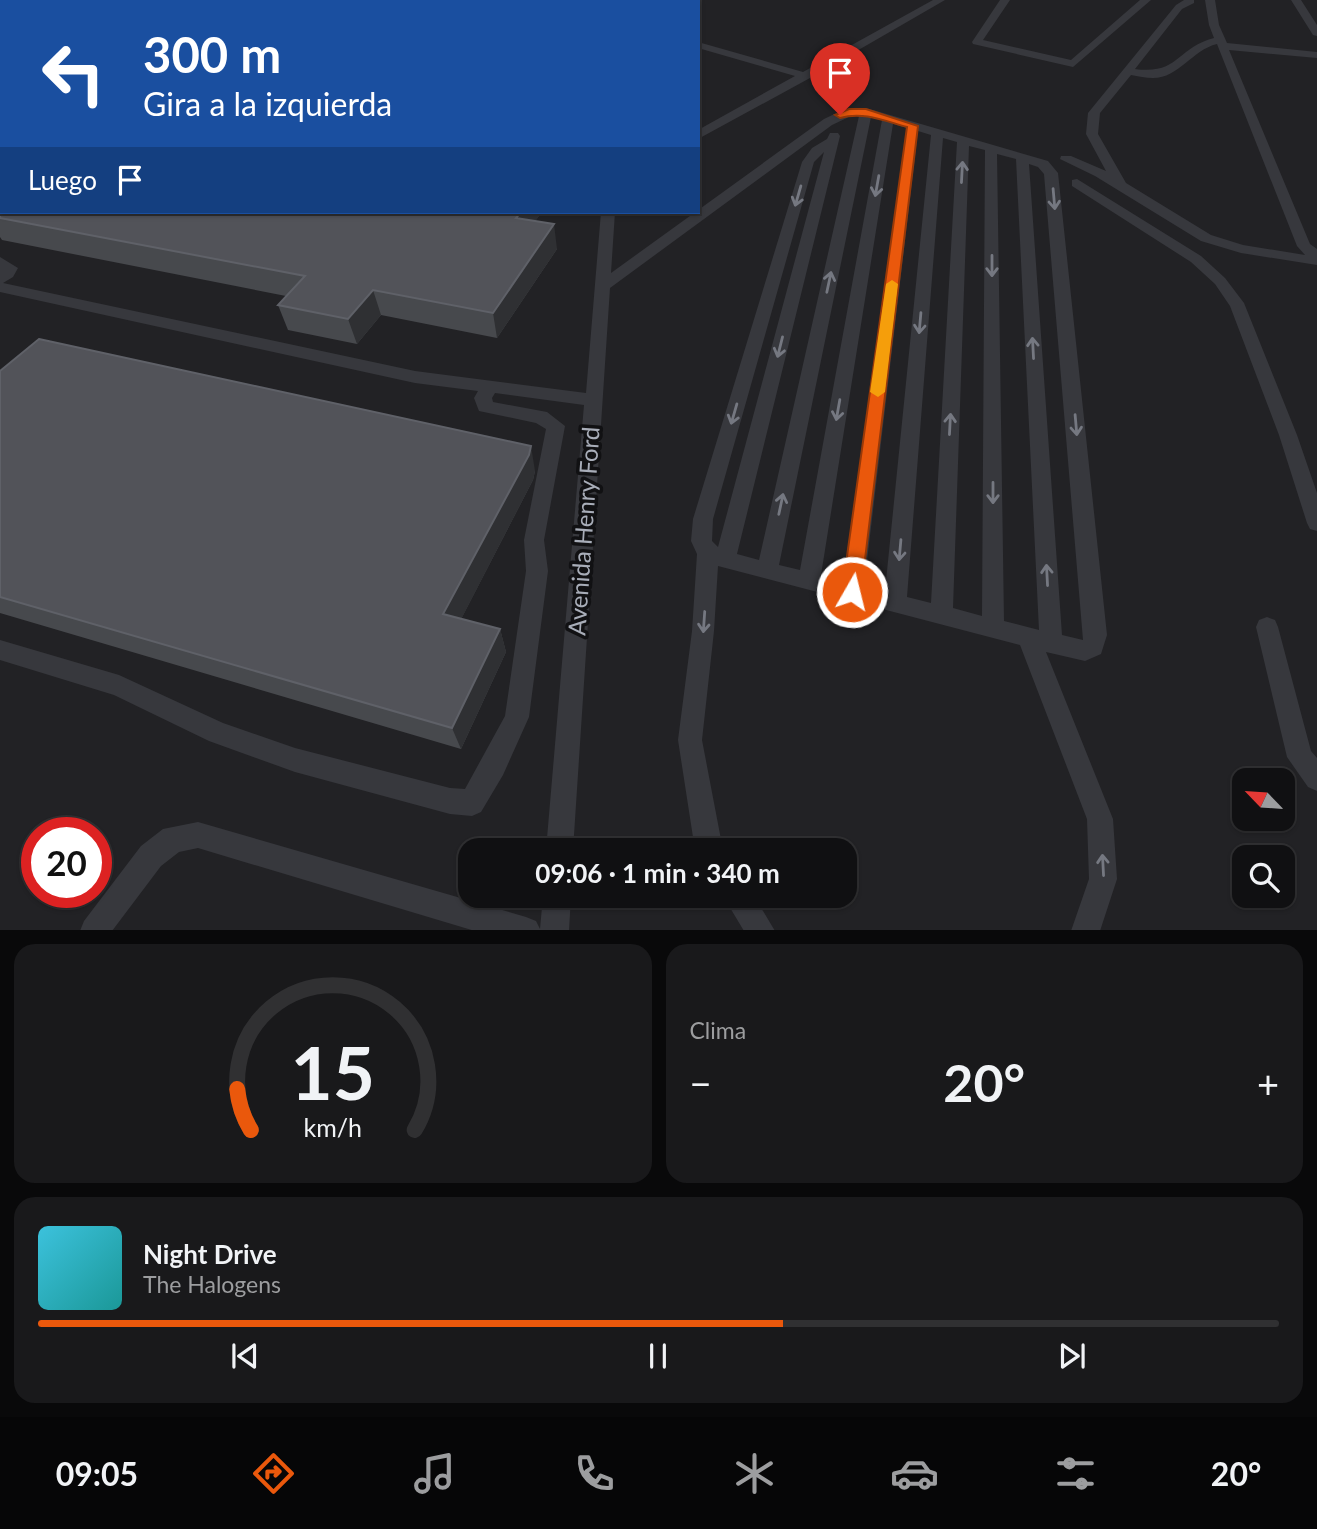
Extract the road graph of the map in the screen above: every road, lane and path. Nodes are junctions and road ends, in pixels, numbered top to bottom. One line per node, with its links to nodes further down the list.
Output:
1 (940, 0): 12 (street)
2 (1005, 0): 3 (street)
3 (1146, 0)
4 (1210, 0): 8 (street)
5 (1296, 0): 7 (street)
6 (1181, 2): 11 (street)
7 (1317, 33)
8 (1222, 43): 10 (street); 11 (street); 27 (street)
9 (700, 47): 12 (street)
10 (1317, 55)
11 (1128, 71): 25 (street)
12 (806, 76): 18 (street)
13 (866, 112): 14 (street); 15 (street); 36 (street, one-way to 13)
14 (840, 115): 20 (street); 30 (street)
15 (888, 119): 16 (street); 37 (street, one-way to 37)
16 (913, 126): 17 (street); 38 (street)
17 (937, 133): 19 (street); 39 (street, one-way to 39)
18 (700, 134)
19 (963, 140): 21 (street); 40 (street, one-way to 19)
20 (832, 141): 35 (street, one-way to 35); 35 (street, one-way to 35)
21 (992, 149): 22 (street); 42 (street, one-way to 42)
22 (1022, 157): 43 (street, one-way to 22); 43 (street, one-way to 43)
23 (1066, 159): 25 (street)
24 (1077, 183): 34 (street)
25 (1121, 186): 27 (street)
26 (608, 214): 30 (street, Avenida Henry Ford)
27 (1317, 259)
28 (0, 262): 29 (street)
29 (0, 279)
30 (601, 286): 33 (street, Avenida Henry Ford)
31 (0, 287): 32 (street)
32 (490, 388): 33 (street); 44 (street)
33 (593, 400): 46 (street, Avenida Henry Ford)
34 (1317, 523)
35 (716, 557): 36 (street); 47 (street, one-way to 47)
36 (767, 571): 37 (street)
37 (809, 581): 38 (street)
38 (852, 592): 39 (street)
39 (895, 603): 40 (street)
40 (942, 614): 42 (street)
41 (1267, 627): 45 (street)
42 (993, 628): 43 (street)
43 (1040, 640): 54 (street, one-way to 43)
44 (0, 650)
45 (1317, 778)
46 (561, 838)
47 (707, 838)
48 (556, 908): 52 (street)
49 (745, 908): 53 (street)
50 (94, 930): 51 (street)
51 (526, 930)
52 (554, 930)
53 (761, 930)
54 (1085, 930)

